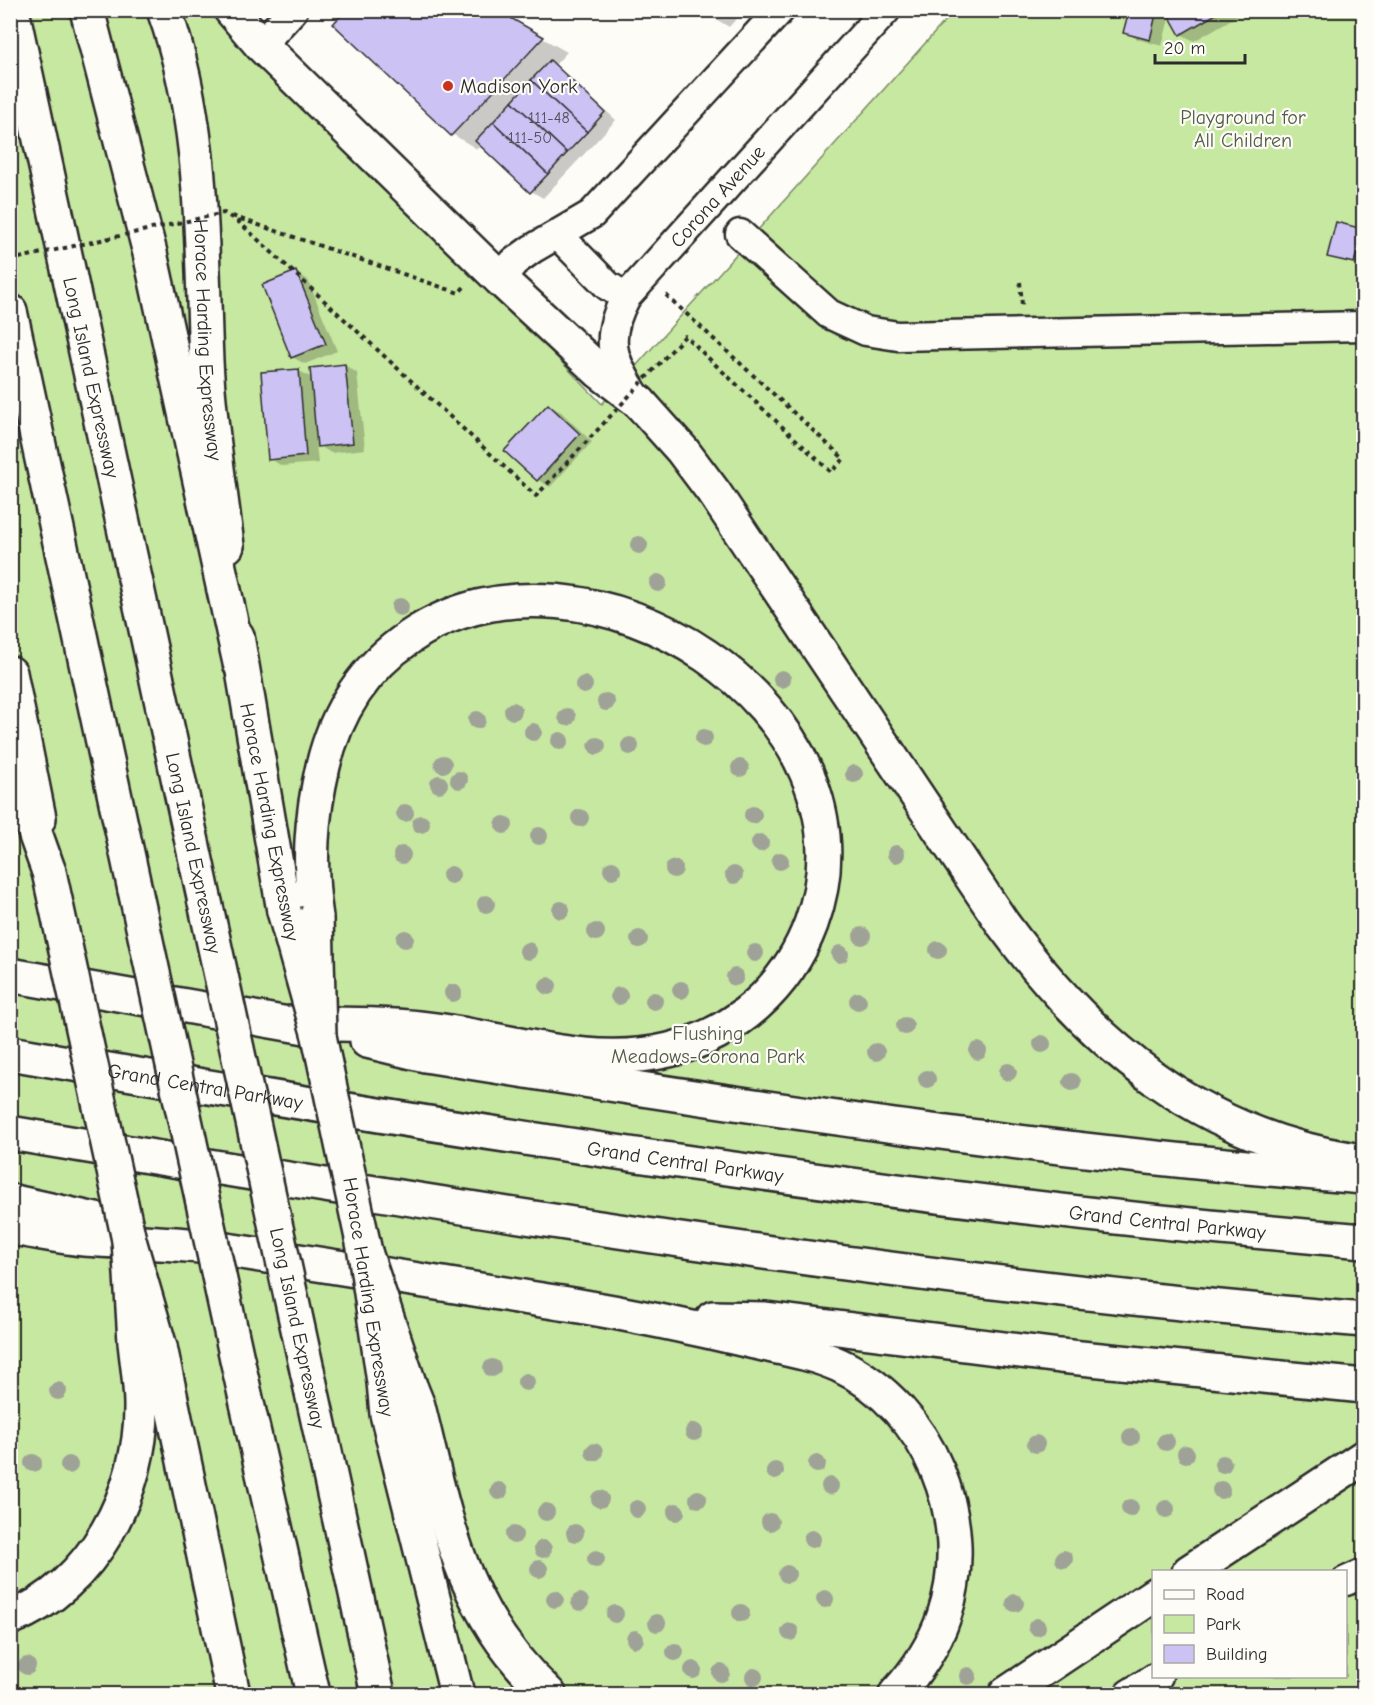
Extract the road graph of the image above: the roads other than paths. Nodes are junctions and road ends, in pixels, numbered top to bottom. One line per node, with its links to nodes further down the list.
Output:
1 (12, 10): 44 (main road, Long Island Expressway, bridge)
2 (87, 10): 16 (main road)
3 (164, 10): 16 (main road, Horace Harding Expressway)
4 (231, 10): 8 (main road)
5 (293, 10): 8 (street)
6 (780, 10): 10 (street)
7 (886, 10): 12 (street, Corona Avenue)
8 (261, 45): 11 (main road)
9 (740, 234): 14 (street)
10 (558, 235): 11 (street); 12 (street)
11 (500, 279): 15 (main road)
12 (626, 297): 15 (street, Corona Avenue)
13 (10, 311): 43 (main road, bridge)
14 (1364, 326)
15 (639, 402): 24 (main road)
16 (240, 663): 21 (main road, Horace Harding Expressway, bridge)
17 (10, 673): 19 (main road)
18 (10, 764): 19 (main road)
19 (49, 872): 32 (main road, bridge)
20 (17, 976): 21 (main road)
21 (305, 1030): 21 (main road, bridge); 25 (main road); 33 (main road, Horace Harding Expressway, bridge)
22 (10, 1053): 28 (main road, Grand Central Parkway)
23 (10, 1133): 31 (main road)
24 (1364, 1161)
25 (1364, 1178)
26 (10, 1201): 29 (main road)
27 (10, 1227): 29 (main road)
28 (1364, 1241)
29 (203, 1247): 30 (main road)
30 (642, 1316): 34 (main road); 47 (main road)
31 (1364, 1320)
32 (148, 1344): 40 (main road); 42 (main road)
33 (397, 1384): 45 (main road, Horace Harding Expressway); 46 (main road)
34 (1364, 1386)
35 (1364, 1457): 36 (main road)
36 (1192, 1570)
37 (1364, 1573): 38 (street)
38 (1347, 1581)
39 (1152, 1596): 48 (main road)
40 (10, 1618)
41 (1156, 1678): 49 (street)
42 (233, 1695)
43 (313, 1695)
44 (378, 1695)
45 (457, 1695)
46 (549, 1695)
47 (896, 1695)
48 (1006, 1695)
49 (1129, 1695)

